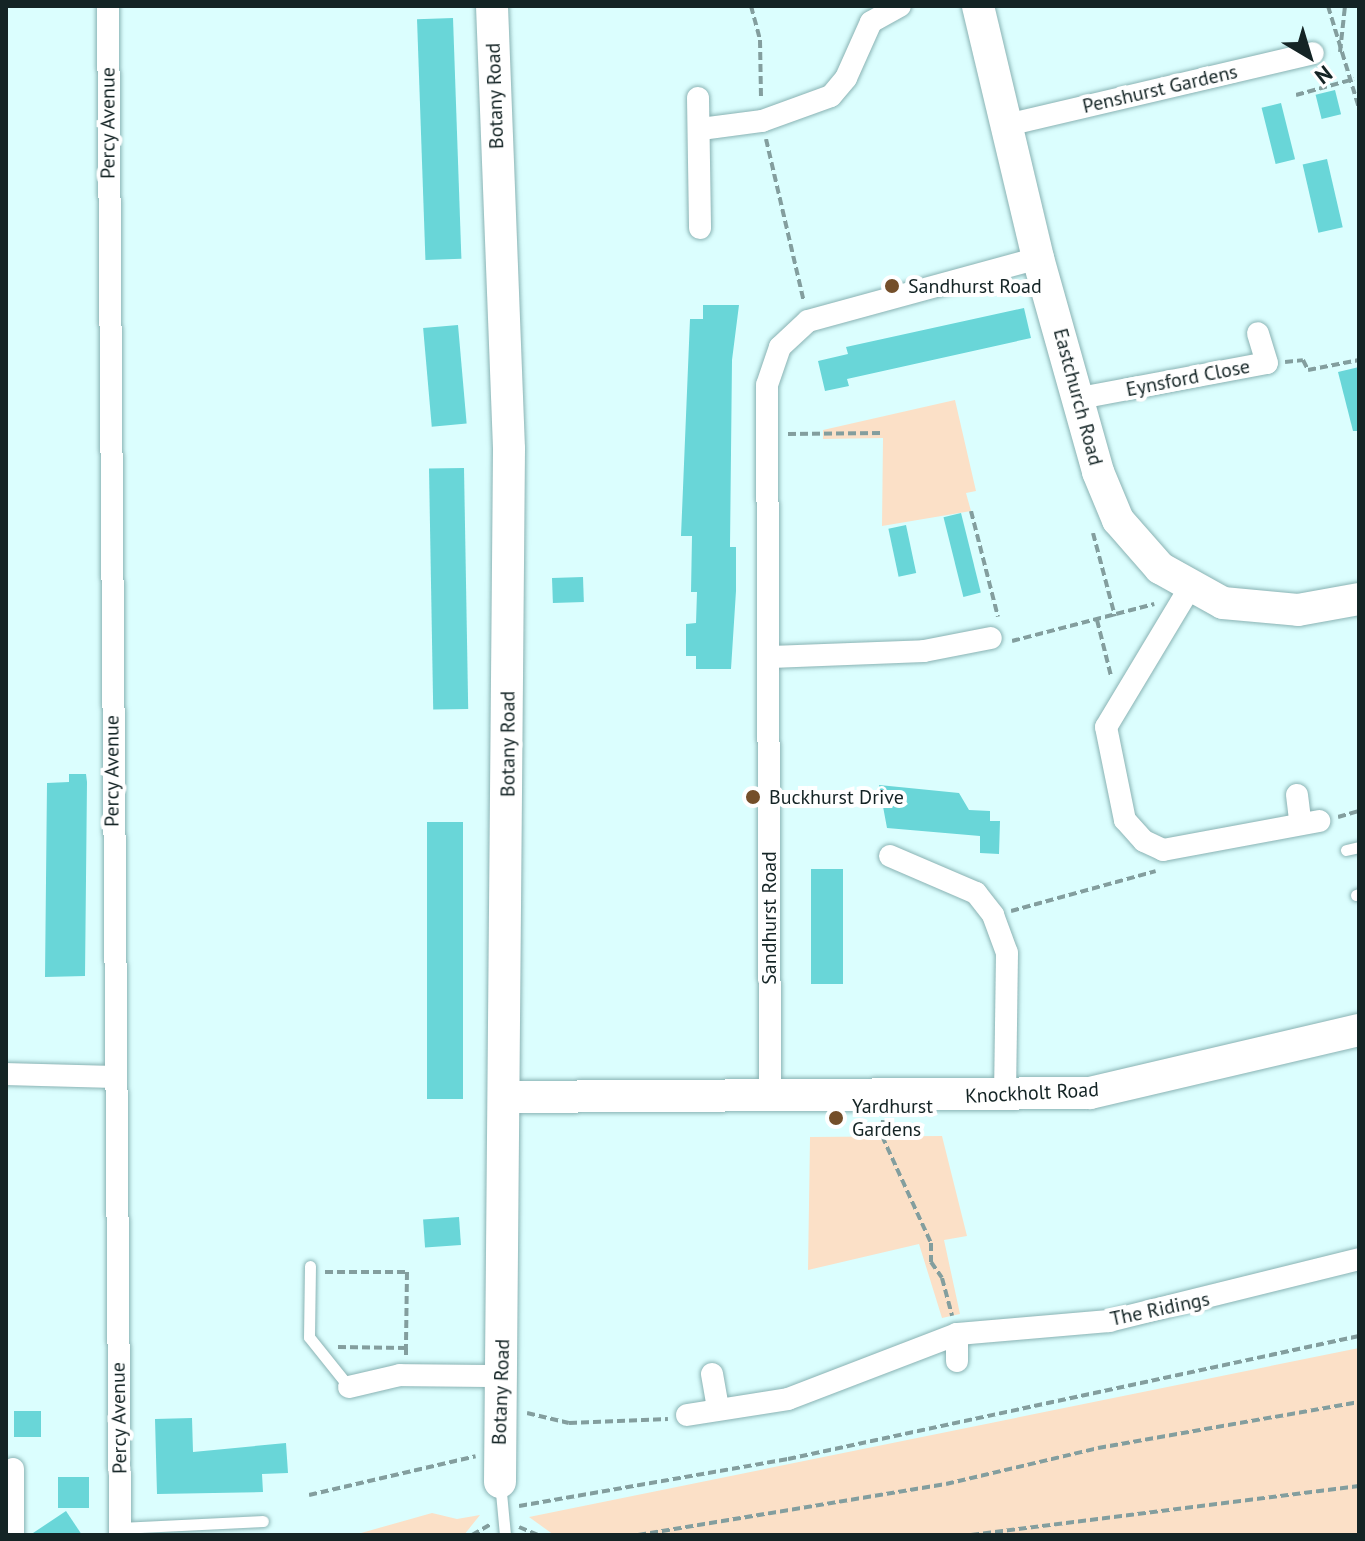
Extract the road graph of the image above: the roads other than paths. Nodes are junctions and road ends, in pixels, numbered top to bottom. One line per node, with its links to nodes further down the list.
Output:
1 (108, 6): 23 (street, Percy Avenue)
2 (492, 6): 25 (street, Botany Road)
3 (900, 6): 8 (street)
4 (978, 6): 7 (street, Eastchurch Road)
5 (1313, 53): 7 (street, Penshurst Gardens)
6 (698, 98): 8 (street)
7 (1007, 125): 10 (street, Eastchurch Road)
8 (701, 129): 9 (street)
9 (700, 228)
10 (1038, 258): 12 (street, Eastchurch Road); 16 (street, Sandhurst Road)
11 (1258, 333): 12 (street, Eynsford Close)
12 (1080, 398): 13 (street, Eastchurch Road)
13 (1189, 589): 14 (street, Eastchurch Road); 17 (street)
14 (1359, 599)
15 (997, 638): 16 (street)
16 (771, 657): 24 (street, Sandhurst Road)
17 (1297, 795)
18 (1359, 847): 19 (lane)
19 (1346, 850)
20 (890, 856): 26 (street)
21 (1359, 1030): 26 (street, Knockholt Road)
22 (6, 1074): 23 (street)
23 (113, 1077): 40 (street, Percy Avenue)
24 (770, 1096): 25 (street, Knockholt Road); 26 (street, Knockholt Road)
25 (506, 1097): 32 (street, Botany Road)
26 (1005, 1097)
27 (1359, 1259): 29 (street, The Ridings)
28 (316, 1269): 33 (lane)
29 (957, 1334): 30 (street); 34 (street, The Ridings)
30 (957, 1361)
31 (712, 1374): 34 (street)
32 (502, 1376): 33 (street); 37 (street, Botany Road)
33 (349, 1387)
34 (718, 1407): 35 (street, The Ridings)
35 (687, 1415)
36 (13, 1469): 41 (street)
37 (502, 1495): 39 (lane)
38 (263, 1521): 40 (lane)
39 (505, 1529)
40 (120, 1532)
41 (13, 1535)

